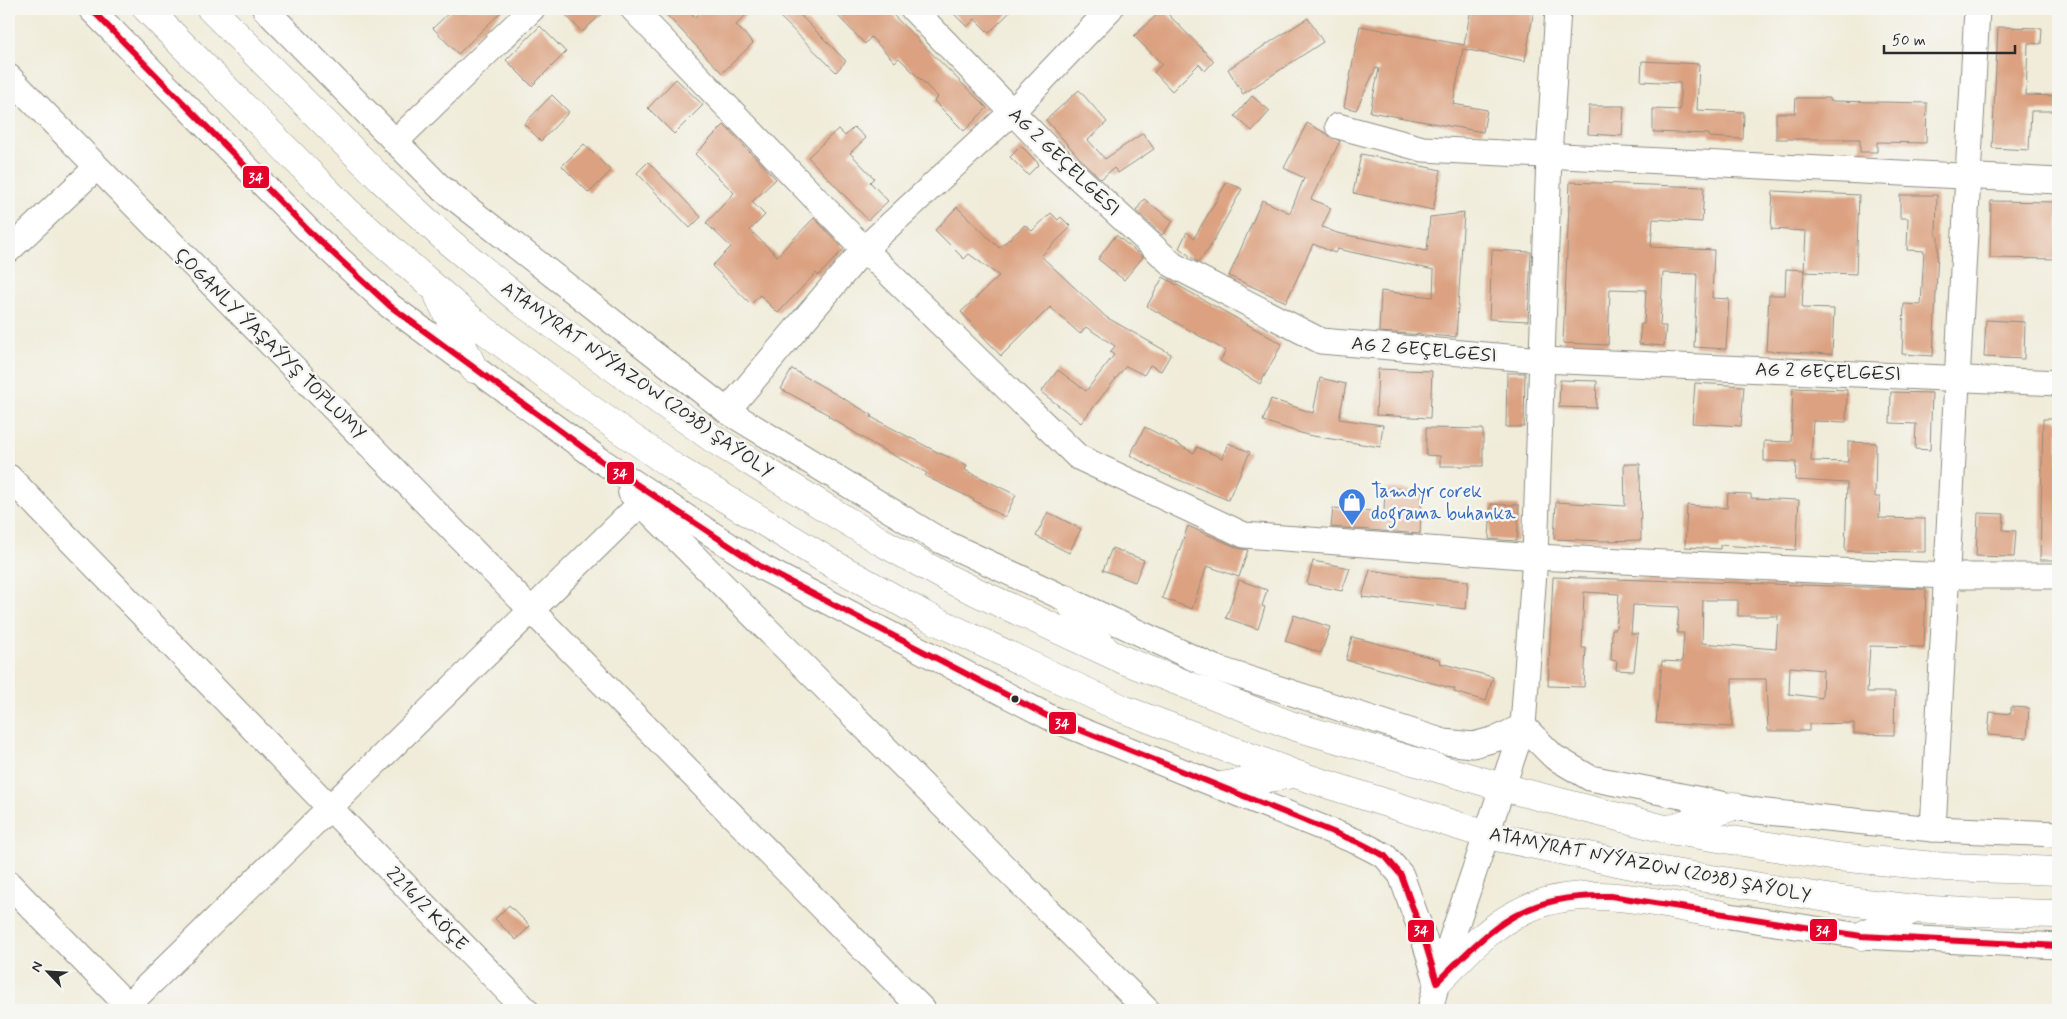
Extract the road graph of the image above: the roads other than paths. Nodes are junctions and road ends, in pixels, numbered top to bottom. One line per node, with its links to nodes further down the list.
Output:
1 (91, 9): 23 (street)
2 (146, 9): 21 (main road, ATAMYRAT NYÝAZOW (2038) ŞAÝOLY)
3 (211, 9): 35 (main road, ATAMYRAT NYÝAZOW (2038) ŞAÝOLY)
4 (265, 9): 14 (street)
5 (532, 9): 14 (street)
6 (633, 9): 19 (street)
7 (913, 9): 12 (street, AG 2 GEÇELGESI)
8 (1110, 9): 12 (street)
9 (1558, 9): 15 (street)
10 (1977, 9): 17 (street)
11 (9, 77): 16 (street, ÇOGANLY ÝAŞAÝYŞ TOPLUMY)
12 (1012, 112): 19 (street); 22 (street, AG 2 GEÇELGESI)
13 (1338, 126): 15 (street)
14 (395, 142): 26 (street)
15 (1549, 156): 17 (street); 22 (street)
16 (96, 168): 20 (street); 34 (street, ÇOGANLY ÝAŞAÝYŞ TOPLUMY)
17 (1968, 177): 18 (street); 24 (street)
18 (2058, 181)
19 (864, 249): 26 (street); 30 (street)
20 (9, 250)
21 (434, 286): 23 (main road); 37 (main road, ATAMYRAT NYÝAZOW (2038) ŞAÝOLY)
22 (1542, 360): 24 (street, AG 2 GEÇELGESI); 30 (street)
23 (474, 369): 27 (street)
24 (1958, 377): 25 (street, AG 2 GEÇELGESI); 31 (street)
25 (2058, 383)
26 (727, 411): 33 (street)
27 (605, 463): 29 (street); 38 (street)
28 (9, 477): 41 (street)
29 (641, 503): 34 (street); 58 (street)
30 (1535, 557): 31 (street); 36 (street)
31 (1946, 576): 32 (street); 42 (street)
32 (2058, 576)
33 (1068, 599): 35 (main road); 36 (street)
34 (532, 610): 41 (street); 57 (street, ÇOGANLY ÝAŞAÝYŞ TOPLUMY)
35 (1109, 654): 39 (main road, ATAMYRAT NYÝAZOW (2038) ŞAÝOLY)
36 (1523, 726): 39 (street); 40 (street)
37 (1295, 774): 38 (main road); 45 (main road, ATAMYRAT NYÝAZOW (2038) ŞAÝOLY)
38 (1220, 786): 54 (street)
39 (1502, 787): 43 (main road, ATAMYRAT NYÝAZOW (2038) ŞAÝOLY); 45 (street)
40 (1733, 806): 42 (street); 43 (main road)
41 (329, 808): 55 (street); 56 (street, 2216/2 KÖÇE)
42 (1932, 829): 44 (street)
43 (1669, 830): 47 (main road, ATAMYRAT NYÝAZOW (2038) ŞAÝOLY)
44 (2058, 834)
45 (1487, 835): 46 (main road, ATAMYRAT NYÝAZOW (2038) ŞAÝOLY); 54 (street)
46 (1656, 870): 49 (main road, ATAMYRAT NYÝAZOW (2038) ŞAÝOLY); 51 (main road)
47 (2058, 870)
48 (9, 884): 55 (street)
49 (1914, 908): 50 (main road, ATAMYRAT NYÝAZOW (2038) ŞAÝOLY); 52 (main road)
50 (2058, 914)
51 (1723, 915): 52 (street); 54 (main road)
52 (1861, 936): 53 (street)
53 (2058, 946)
54 (1437, 982): 59 (street)
55 (127, 1009)
56 (526, 1010)
57 (923, 1010)
58 (1147, 1010)
59 (1430, 1010)

